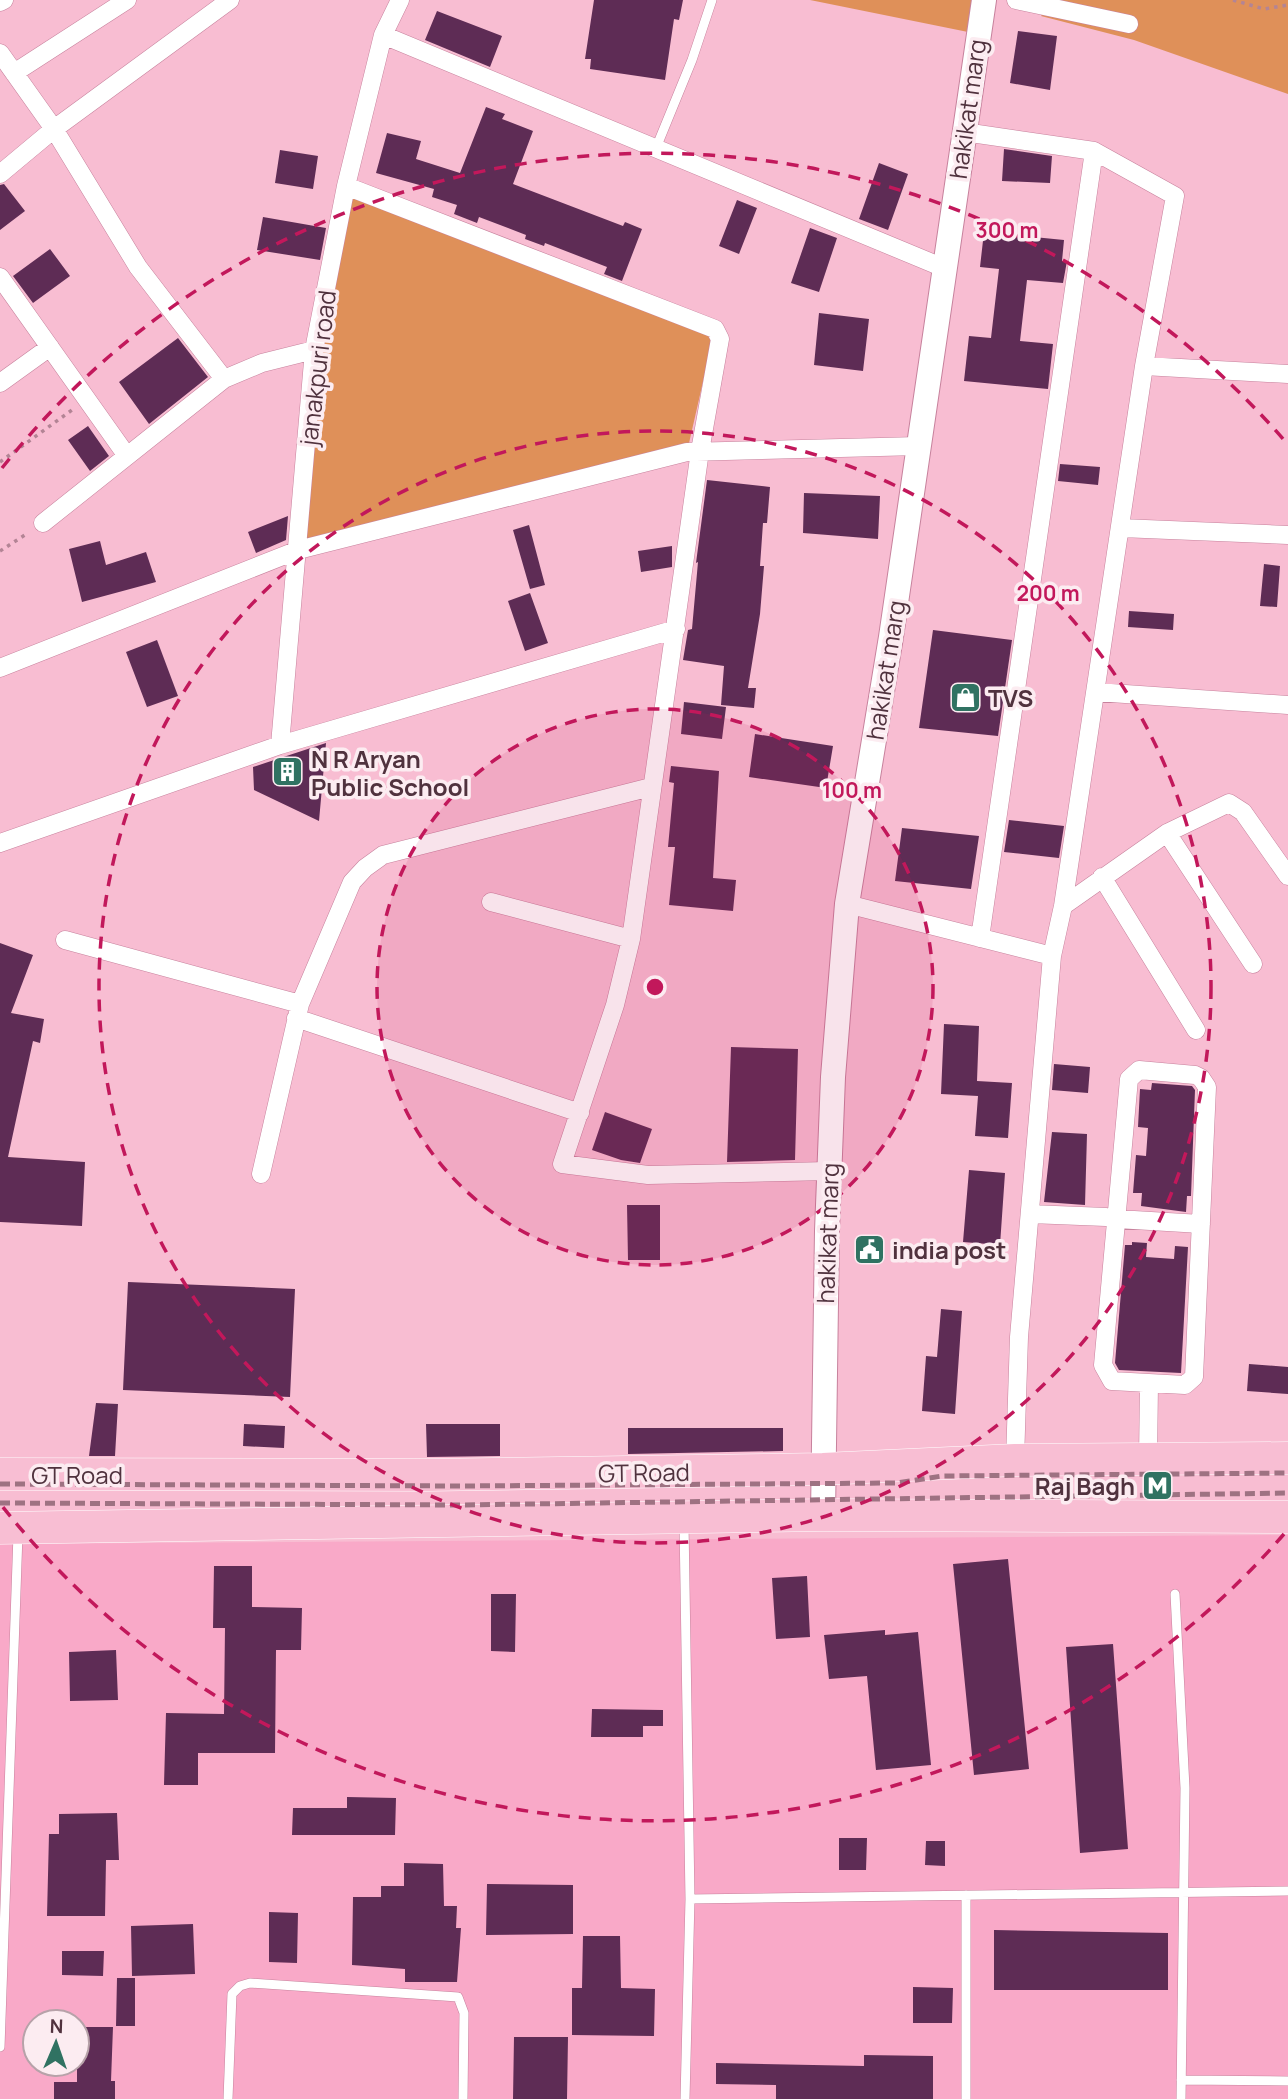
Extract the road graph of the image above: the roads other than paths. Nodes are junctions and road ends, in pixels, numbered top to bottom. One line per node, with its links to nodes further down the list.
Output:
1 (127, 0): 10 (street)
2 (230, 0): 11 (street)
3 (400, 0): 8 (street, janakpuri road)
4 (712, 0): 13 (lane)
5 (984, 0): 12 (street, hakikat marg)
6 (1016, 0): 7 (street)
7 (1129, 24)
8 (383, 35): 13 (street); 16 (street, janakpuri road)
9 (0, 53): 10 (street)
10 (14, 73): 11 (street)
11 (54, 130): 15 (street); 23 (street)
12 (964, 132): 14 (street); 17 (street, hakikat marg)
13 (656, 148): 17 (street)
14 (1094, 151): 21 (street); 45 (street)
15 (0, 174)
16 (346, 186): 20 (street, janakpuri road); 26 (street)
17 (944, 268): 25 (street, hakikat marg)
18 (3, 287): 19 (street)
19 (50, 347): 24 (street); 27 (street)
20 (314, 350): 23 (street); 31 (street, janakpuri road)
21 (1144, 366): 22 (street); 29 (street)
22 (1288, 374)
23 (224, 379): 27 (street)
24 (0, 383)
25 (919, 446): 26 (street); 43 (street, hakikat marg)
26 (700, 451): 31 (street); 32 (street)
27 (127, 456): 28 (street)
28 (43, 523)
29 (1121, 528): 30 (street); 34 (street)
30 (1288, 535)
31 (298, 550): 33 (street); 36 (street, janakpuri road)
32 (676, 629): 36 (street); 37 (street)
33 (0, 668)
34 (1096, 692): 35 (street); 44 (street)
35 (1288, 705)
36 (280, 745): 39 (street)
37 (651, 787): 46 (street); 50 (street)
38 (1167, 833): 40 (street); 41 (street); 49 (street)
39 (0, 844)
40 (1288, 876)
41 (1102, 877): 44 (street); 51 (street)
42 (491, 902): 46 (street)
43 (847, 904): 45 (street); 53 (street, hakikat marg)
44 (1063, 906): 48 (street)
45 (980, 938): 48 (street)
46 (631, 939): 52 (street)
47 (65, 940): 50 (street)
48 (1052, 956): 55 (street)
49 (1253, 964)
50 (298, 1011): 52 (street); 54 (street)
51 (1196, 1030)
52 (580, 1113): 53 (street)
53 (829, 1171): 62 (street, hakikat marg)
54 (261, 1174)
55 (1030, 1214): 56 (street); 60 (street)
56 (1111, 1218): 57 (street); 57 (street); 58 (street)
57 (1201, 1224): 58 (street)
58 (1149, 1384): 61 (street)
59 (1288, 1458): 61 (highway, GT Road)
60 (1015, 1460): 61 (highway, GT Road); 62 (highway, GT Road)
61 (1148, 1460)
62 (823, 1469): 64 (highway, GT Road); 65 (street, hakikat marg)
63 (0, 1474): 64 (highway, GT Road)
64 (428, 1475): 68 (highway)
65 (823, 1515): 66 (highway, GT Road); 67 (highway, GT Road)
66 (684, 1517): 68 (highway, GT Road); 75 (lane)
67 (1288, 1517)
68 (430, 1521): 69 (highway, GT Road)
69 (9, 1528): 71 (lane)
70 (1175, 1594): 73 (lane)
71 (3, 1873): 76 (lane)
72 (1288, 1891): 73 (lane)
73 (1185, 1894): 74 (lane); 77 (lane)
74 (966, 1895): 75 (lane); 82 (lane)
75 (690, 1899): 81 (lane)
76 (0, 2047)
77 (1181, 2080): 78 (lane); 83 (lane)
78 (1288, 2081)
79 (228, 2099): 80 (lane)
80 (463, 2099)
81 (685, 2099)
82 (966, 2099)
83 (1181, 2099)

